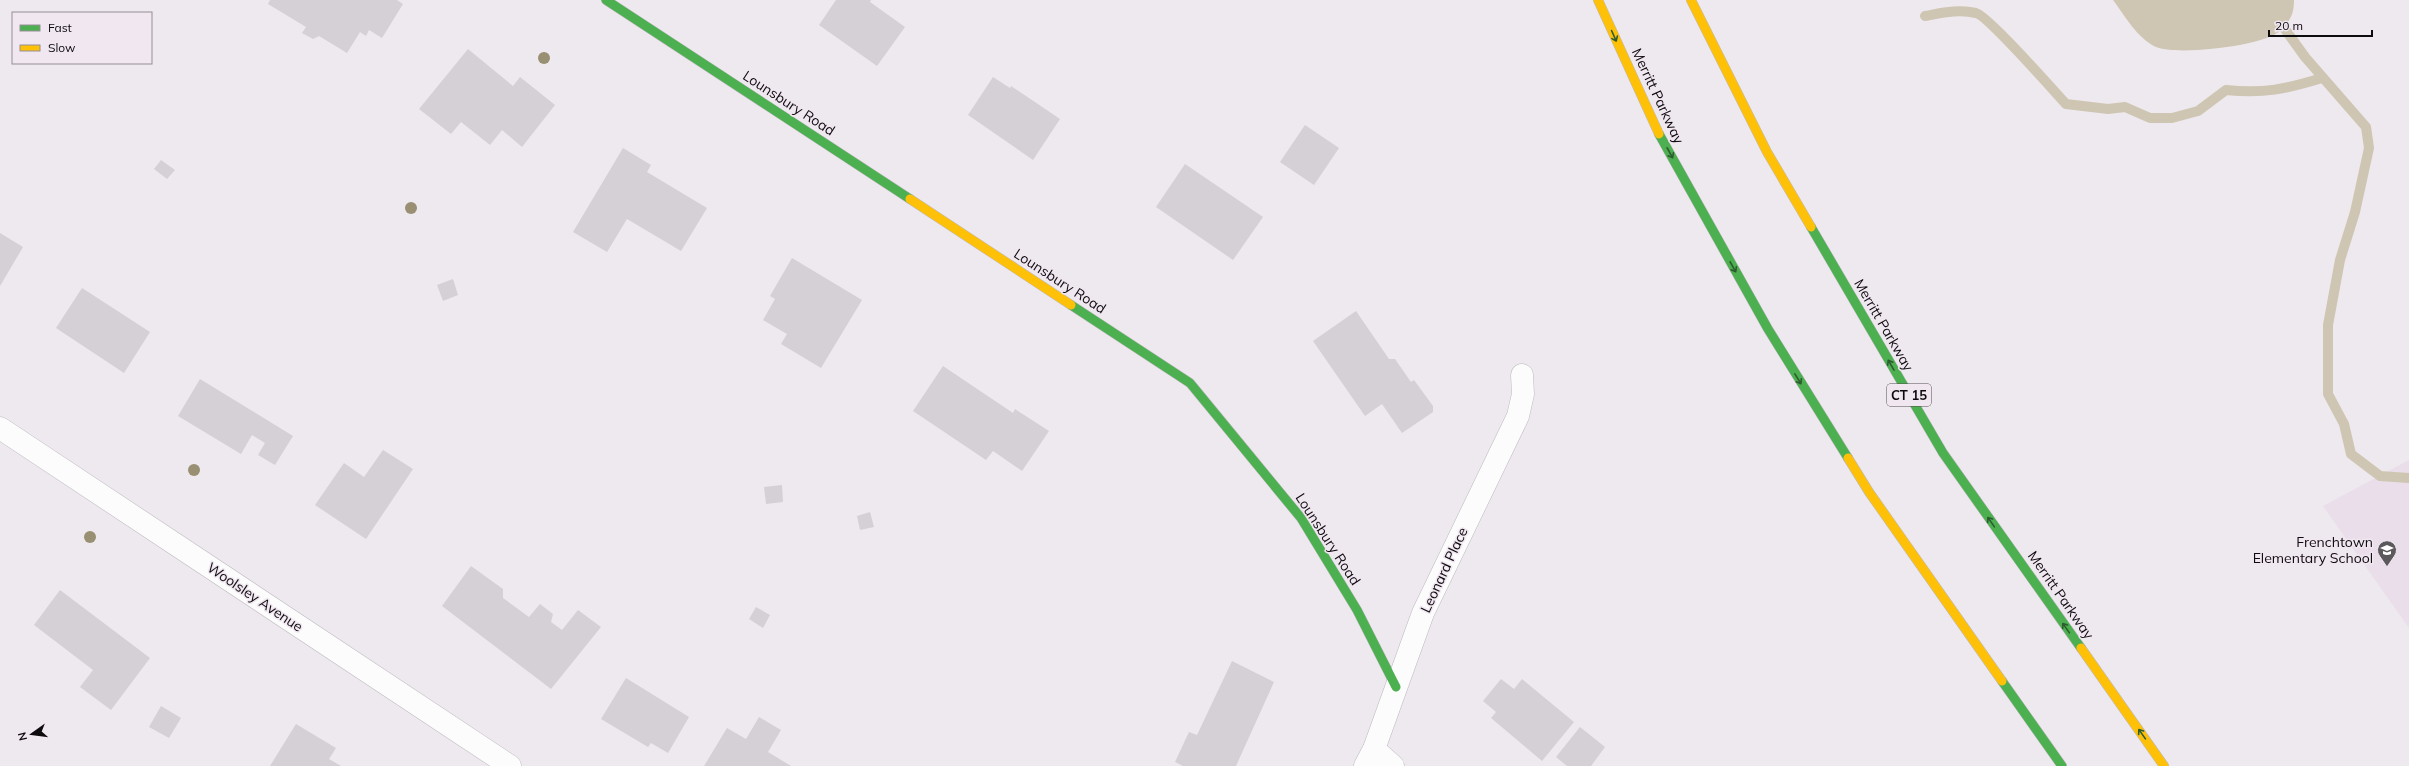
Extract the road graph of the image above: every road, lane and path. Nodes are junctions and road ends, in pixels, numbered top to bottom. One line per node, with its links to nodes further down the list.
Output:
1 (606, 0): 6 (main road, Lounsbury Road)
2 (1598, 0): 11 (main road, Merritt Parkway, one-way to 11)
3 (1691, 0): 12 (main road, Merritt Parkway / CT 15, one-way to 3)
4 (1522, 375): 6 (street, Leonard Place)
5 (0, 428): 7 (street, Woolsley Avenue)
6 (1396, 687): 8 (street, Leonard Place)
7 (480, 758): 9 (street, Woolsley Avenue)
8 (1370, 758): 10 (street)
9 (510, 766)
10 (1393, 766)
11 (2062, 766)
12 (2164, 766)

